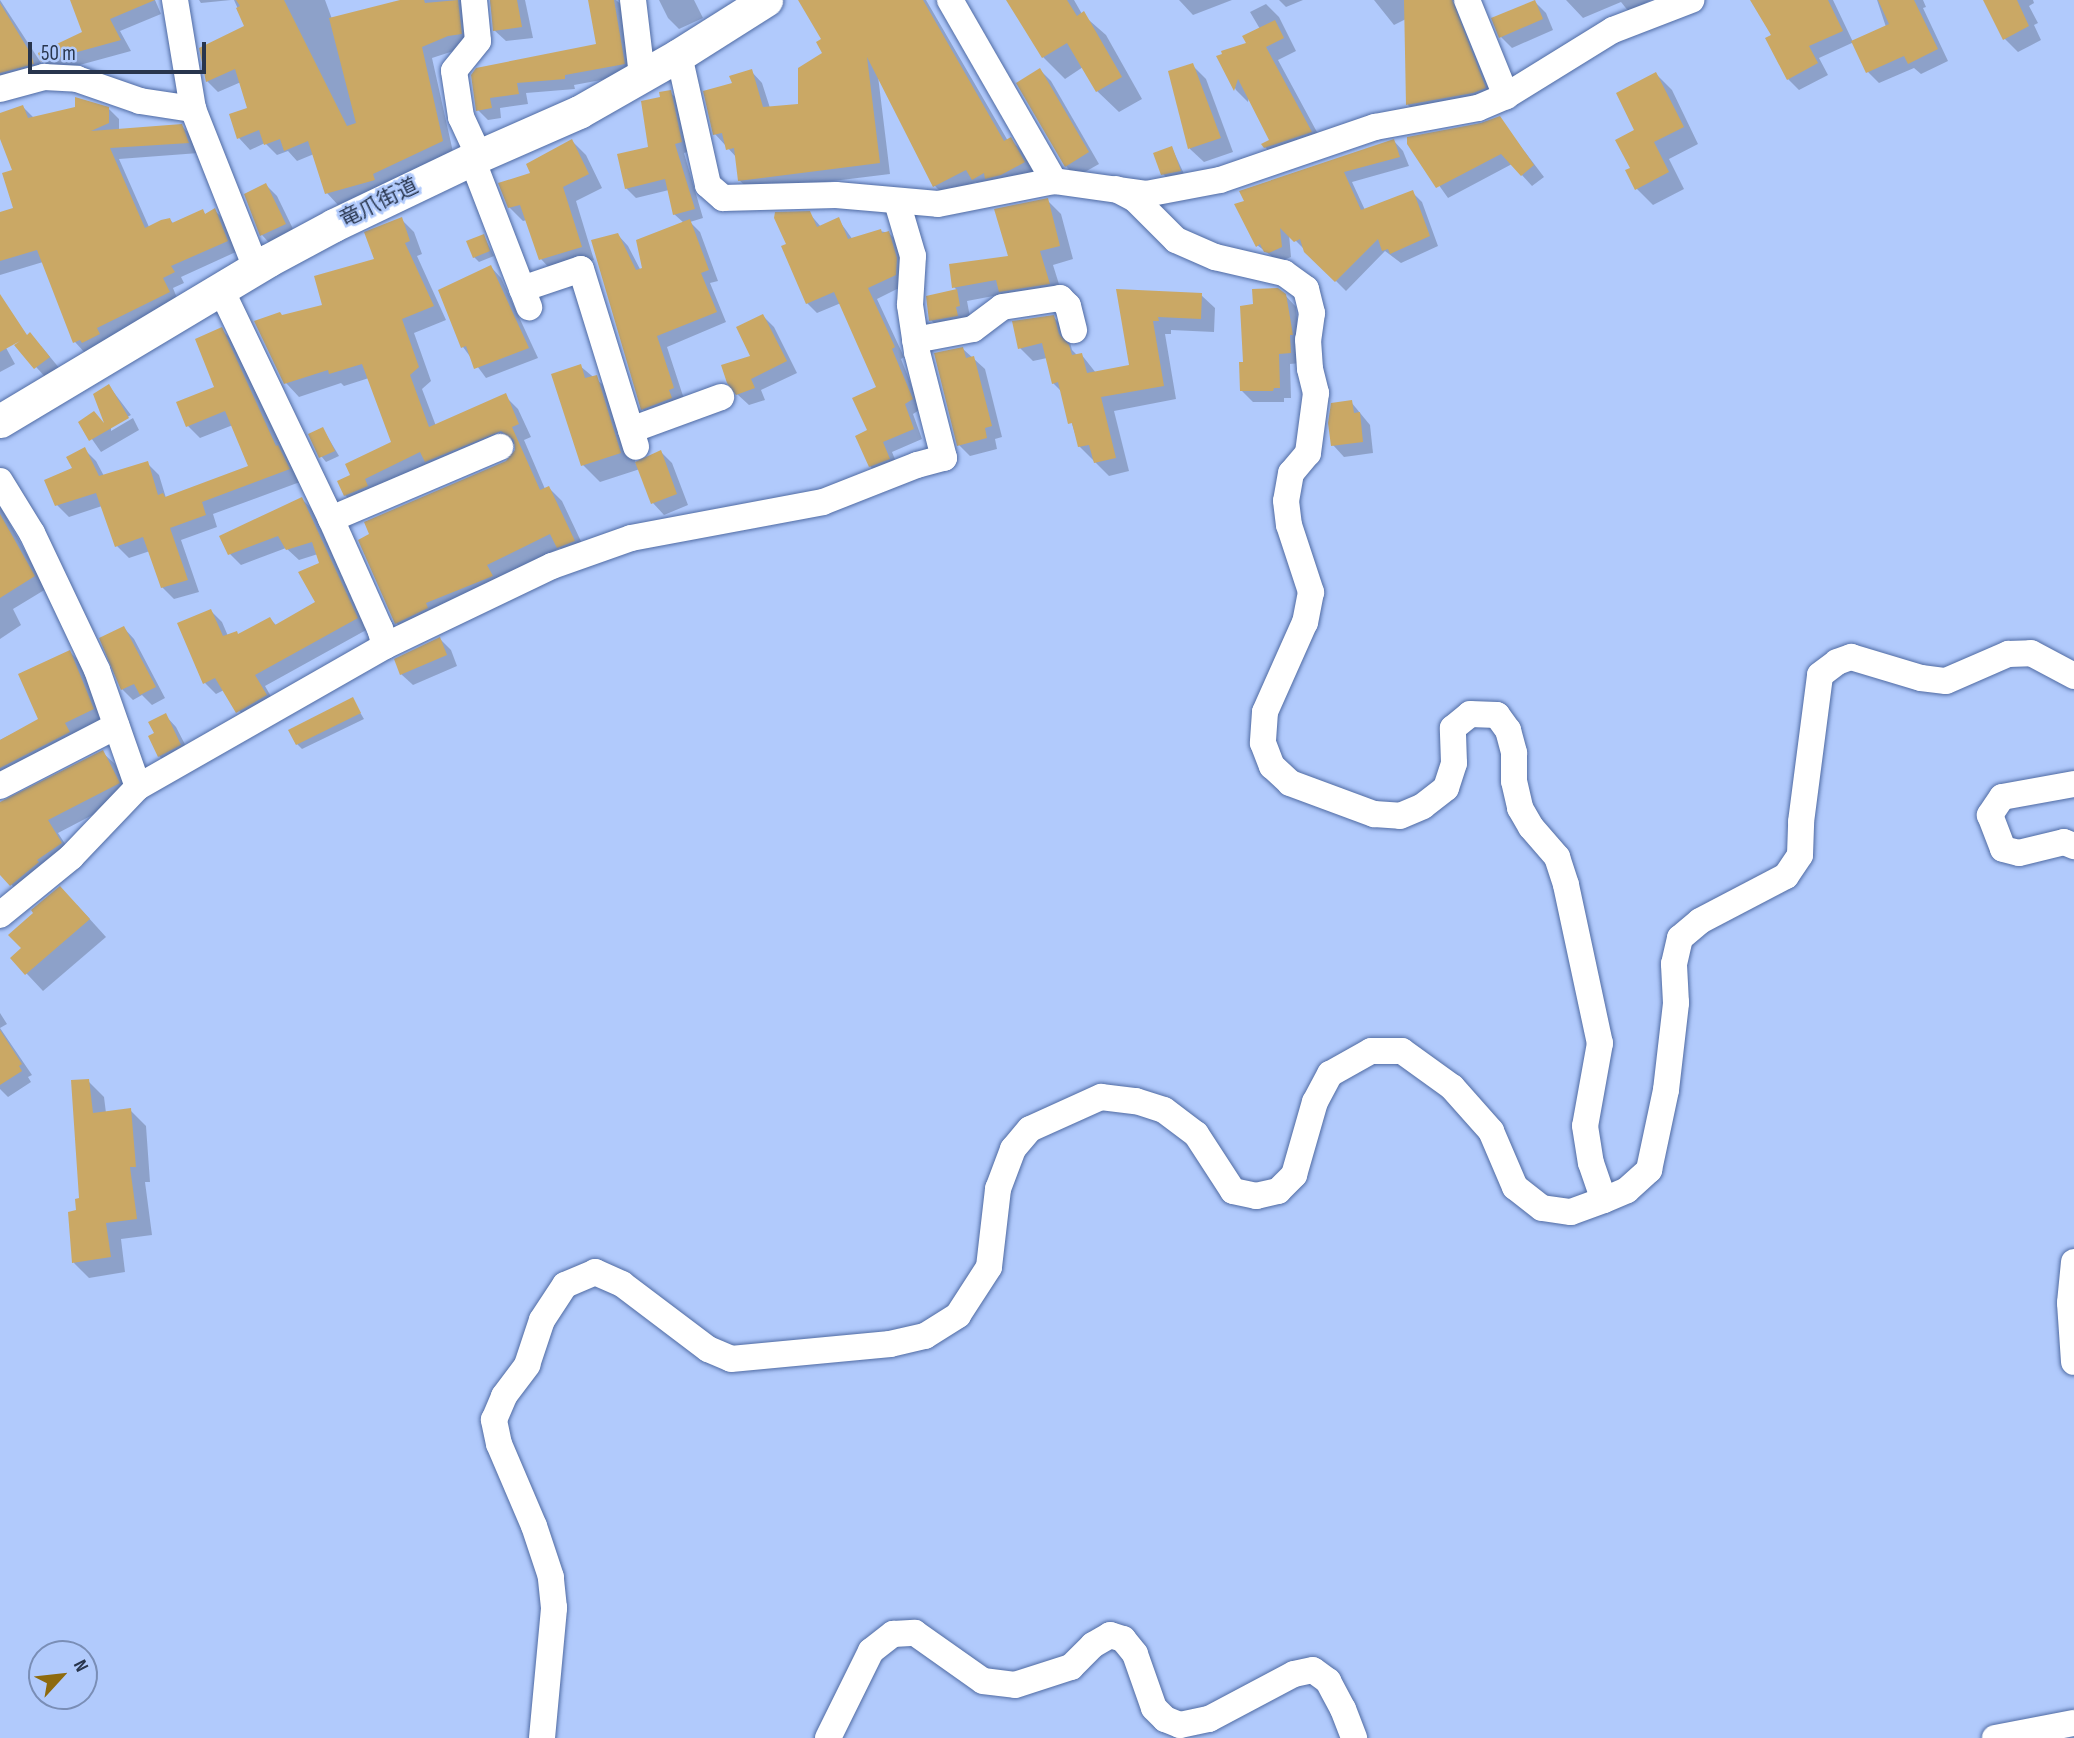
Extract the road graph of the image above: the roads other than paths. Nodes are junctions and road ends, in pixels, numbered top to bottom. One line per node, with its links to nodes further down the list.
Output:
1 (175, 0): 12 (street)
2 (474, 0): 13 (street)
3 (633, 0): 9 (street)
4 (766, 0): 8 (main road, 竜爪街道)
5 (950, 0): 14 (street)
6 (1467, 0): 11 (street)
7 (1691, 0): 11 (street)
8 (679, 55): 9 (main road, 竜爪街道); 16 (street)
9 (642, 75): 13 (main road, 竜爪街道)
10 (0, 89): 12 (street)
11 (1506, 96): 15 (street)
12 (193, 109): 17 (street)
13 (475, 157): 17 (main road, 竜爪街道); 21 (street)
14 (1054, 181): 15 (street); 16 (street)
15 (1116, 189): 34 (street)
16 (897, 202): 20 (street)
17 (256, 268): 18 (main road, 竜爪街道)
18 (221, 289): 22 (main road, 竜爪街道); 25 (street)
19 (1074, 330): 20 (street)
20 (915, 340): 26 (street)
21 (721, 397)
22 (0, 421)
23 (500, 446): 25 (street)
24 (0, 481): 28 (street)
25 (331, 519): 26 (street)
26 (385, 646): 31 (street)
27 (2074, 676): 34 (street)
28 (116, 726): 30 (street); 31 (street)
29 (2074, 784): 32 (street)
30 (0, 786)
31 (138, 787): 33 (street)
32 (2074, 846)
33 (0, 915)
34 (1604, 1200): 38 (street)
35 (2074, 1262): 36 (street)
36 (2074, 1362)
37 (2074, 1723): 41 (street)
38 (541, 1738)
39 (828, 1738): 40 (street)
40 (1354, 1738)
41 (1995, 1738)

